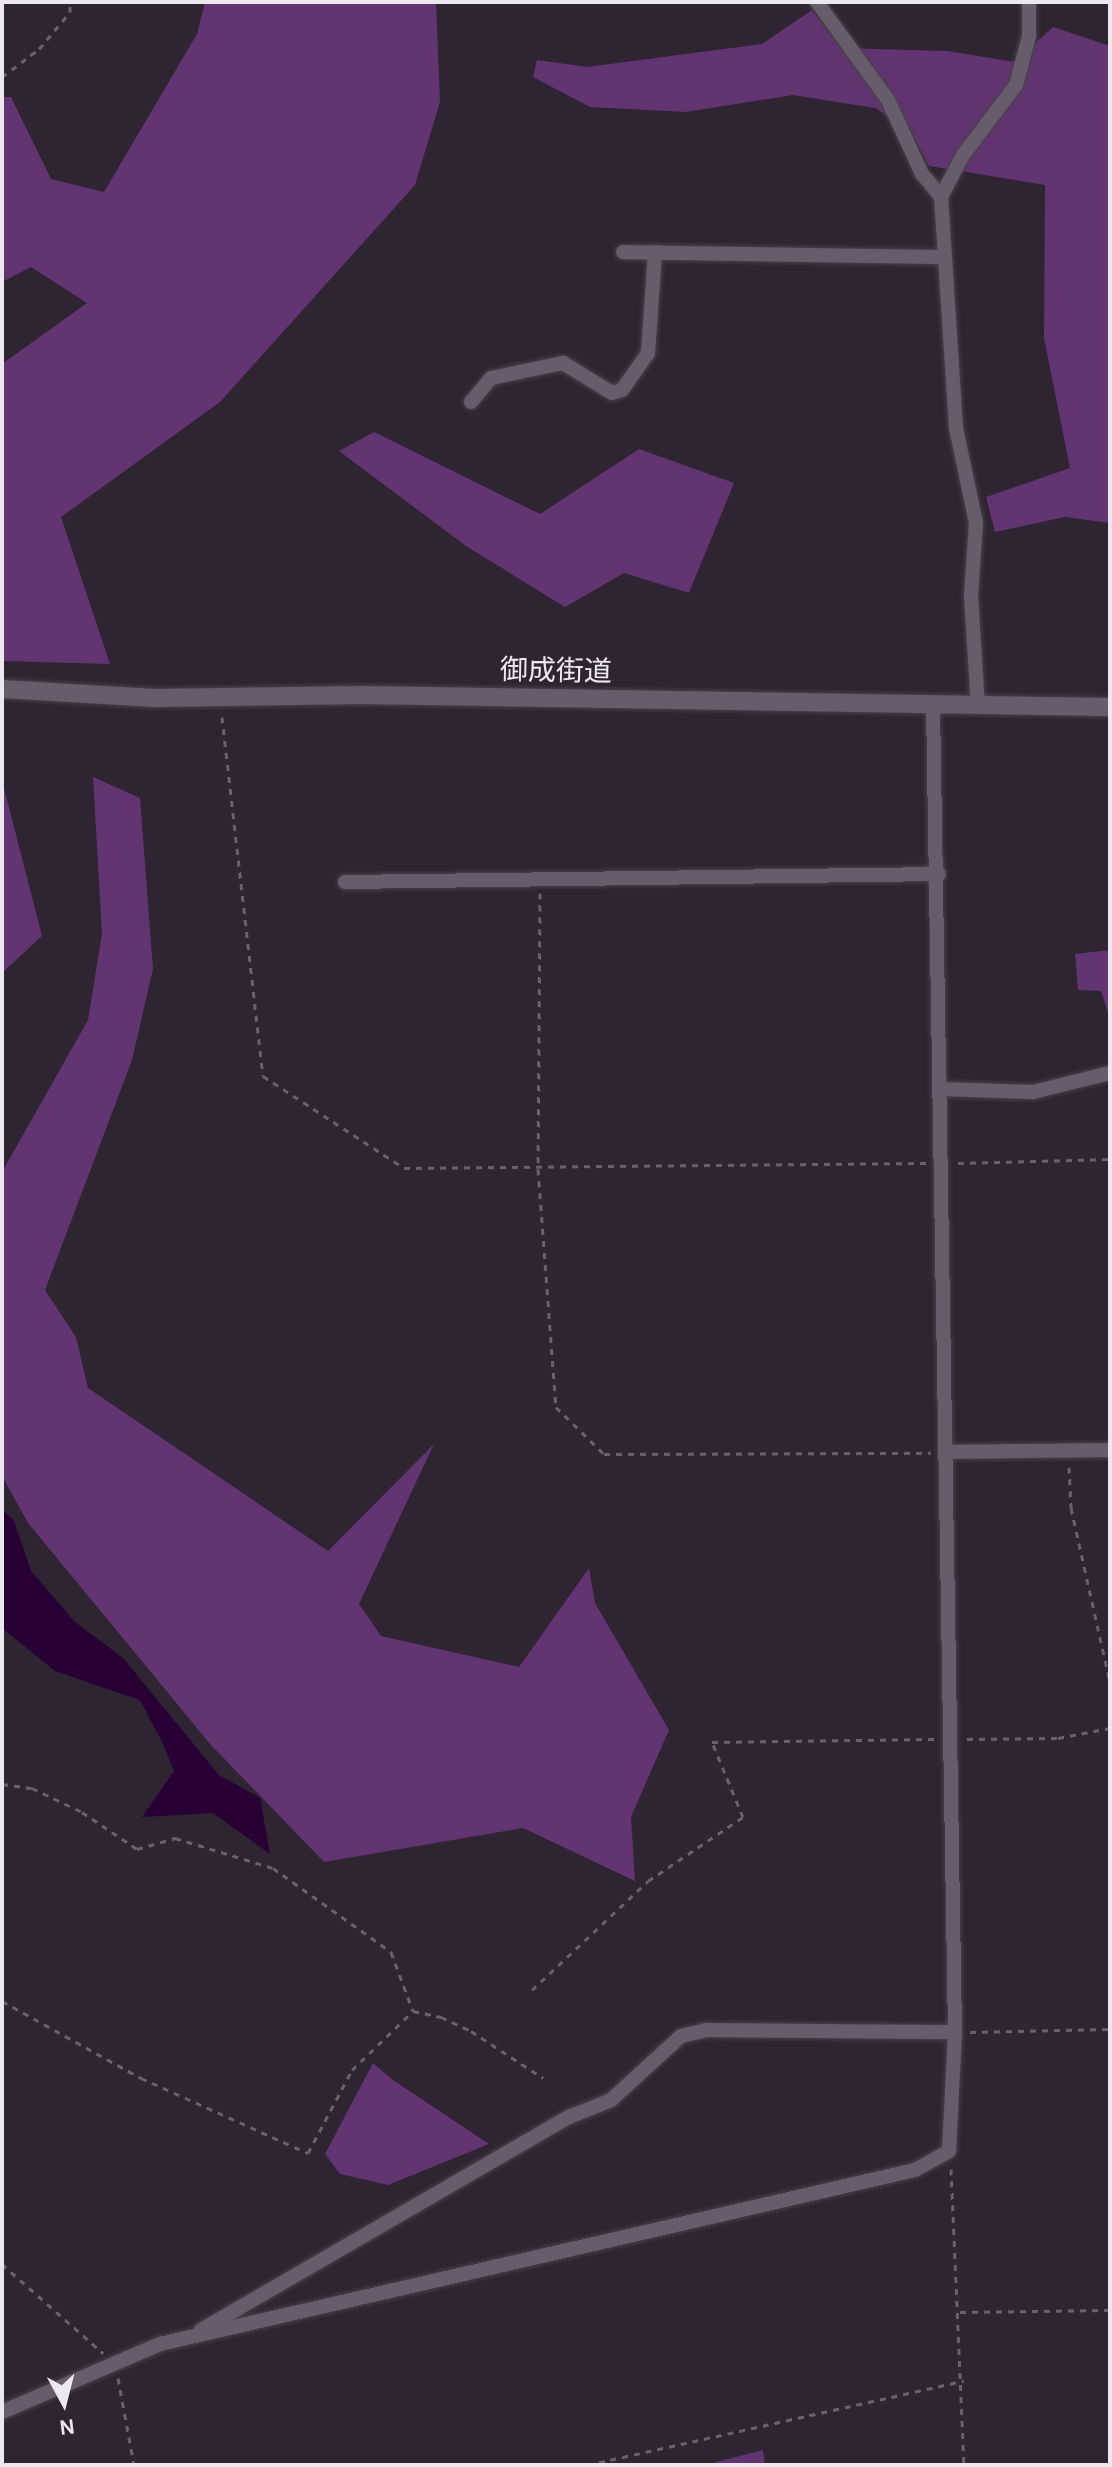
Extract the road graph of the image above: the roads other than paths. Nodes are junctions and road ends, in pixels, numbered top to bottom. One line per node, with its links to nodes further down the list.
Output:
1 (817, 2): 3 (street)
2 (1029, 2): 3 (street)
3 (941, 197): 6 (street)
4 (623, 252): 5 (street)
5 (655, 252): 6 (street); 7 (street)
6 (945, 257): 10 (street)
7 (471, 402)
8 (2, 689): 9 (street, 御成街道)
9 (933, 707): 10 (street, 御成街道); 12 (street)
10 (978, 707): 11 (street, 御成街道)
11 (1110, 707)
12 (939, 874): 13 (street); 15 (street)
13 (345, 882)
14 (1110, 1073): 15 (street)
15 (939, 1089): 17 (street)
16 (1110, 1450): 17 (street)
17 (946, 1452): 18 (street)
18 (955, 2032): 19 (street); 19 (street)
19 (188, 2338): 20 (street)
20 (2, 2412)

